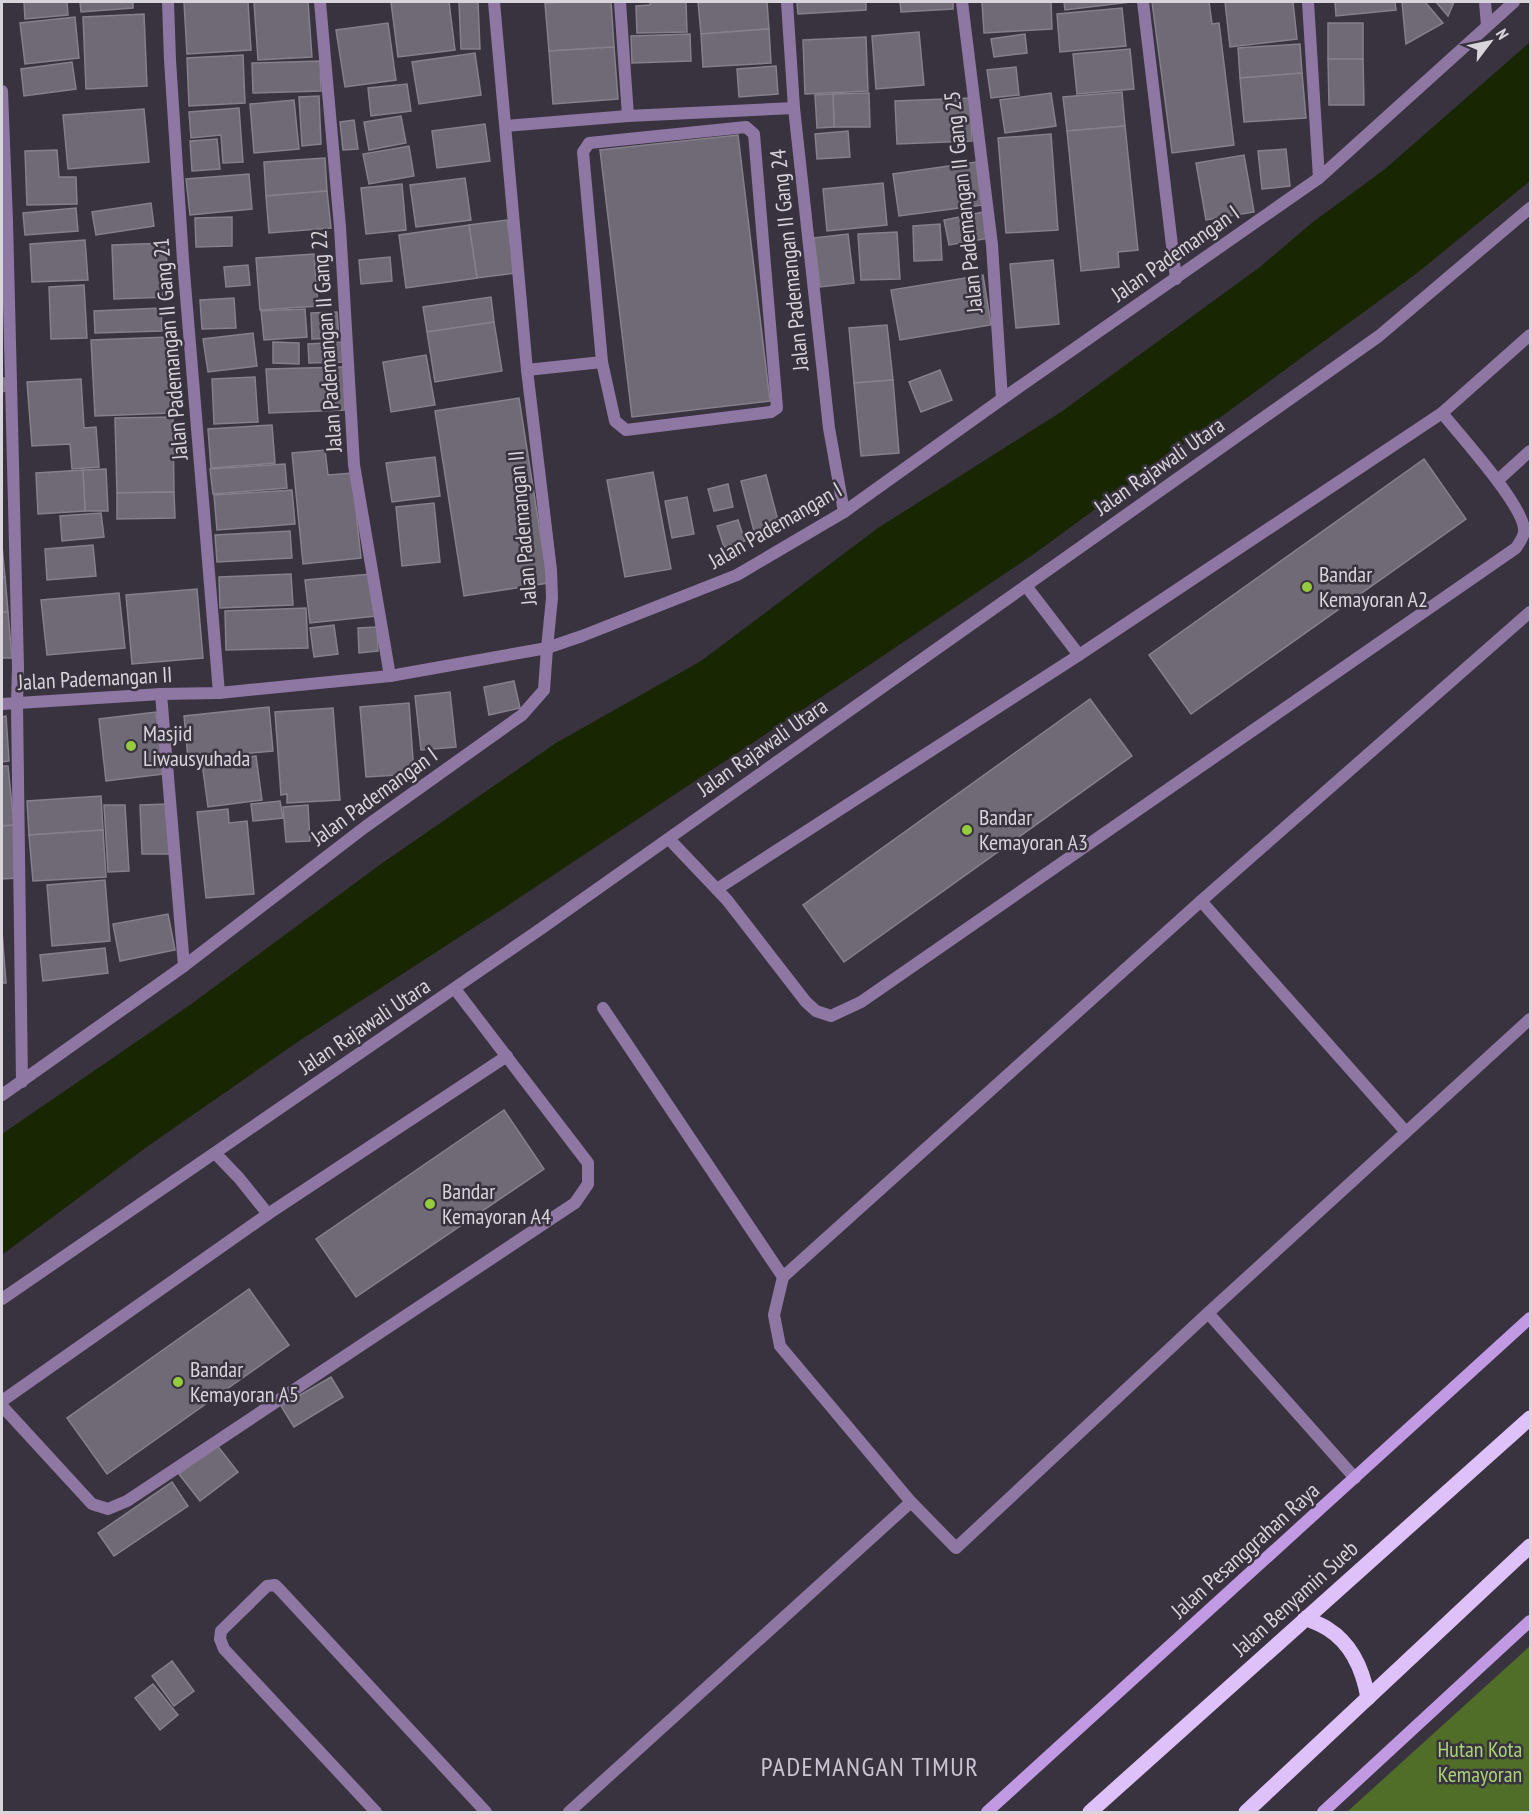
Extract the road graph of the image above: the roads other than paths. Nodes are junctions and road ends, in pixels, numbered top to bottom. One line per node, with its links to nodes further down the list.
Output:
1 (168, 2): 32 (street, Jalan Pademangan II Gang 21)
2 (320, 2): 31 (street, Jalan Pademangan II Gang 22)
3 (494, 2): 15 (street, Jalan Pademangan II)
4 (620, 2): 14 (street)
5 (787, 2): 13 (street, Jalan Pademangan II Gang 24)
6 (962, 2): 22 (street, Jalan Pademangan II Gang 25)
7 (1143, 2): 18 (street)
8 (1308, 2): 16 (street)
9 (1485, 2): 11 (street)
10 (1514, 2): 11 (street, Jalan Pademangan I)
11 (1487, 26): 16 (street, Jalan Pademangan I)
12 (2, 92): 35 (street)
13 (794, 108): 14 (street); 26 (street, Jalan Pademangan II Gang 24)
14 (628, 116): 15 (street)
15 (506, 126): 21 (street, Jalan Pademangan II)
16 (1319, 178): 18 (street, Jalan Pademangan I)
17 (1530, 208): 27 (street, Jalan Rajawali Utara)
18 (1176, 279): 22 (street, Jalan Pademangan I)
19 (1530, 335): 23 (street)
20 (602, 362): 20 (street); 21 (street)
21 (535, 369): 29 (street, Jalan Pademangan II)
22 (1002, 399): 26 (street, Jalan Pademangan I)
23 (1442, 413): 25 (street); 30 (street)
24 (1530, 451): 25 (street)
25 (1498, 480): 37 (street)
26 (844, 512): 29 (street, Jalan Pademangan I)
27 (1026, 586): 30 (street); 36 (street, Jalan Rajawali Utara)
28 (1530, 612): 38 (street)
29 (546, 648): 31 (street, Jalan Pademangan II); 39 (street, Jalan Pademangan I)
30 (1080, 656): 37 (street)
31 (390, 676): 32 (street, Jalan Pademangan II)
32 (219, 693): 33 (street, Jalan Pademangan II)
33 (161, 694): 35 (street, Jalan Pademangan II); 39 (street)
34 (2, 704): 35 (street, Jalan Pademangan II)
35 (17, 704): 44 (street)
36 (669, 839): 37 (street); 40 (street, Jalan Rajawali Utara)
37 (717, 889)
38 (1201, 901): 46 (street); 49 (street)
39 (184, 966): 44 (street, Jalan Pademangan I)
40 (455, 989): 43 (street); 47 (street, Jalan Rajawali Utara)
41 (603, 1008): 49 (street)
42 (1530, 1019): 46 (street)
43 (507, 1056): 48 (street); 54 (street)
44 (22, 1082): 45 (street, Jalan Pademangan I)
45 (2, 1095)
46 (1406, 1132): 51 (street)
47 (215, 1153): 48 (street); 50 (street, Jalan Rajawali Utara)
48 (268, 1214): 53 (street)
49 (783, 1277): 57 (street)
50 (2, 1299)
51 (1208, 1313): 56 (street); 57 (street)
52 (1530, 1318): 56 (main road, Jalan Pesanggrahan Raya)
53 (2, 1401)
54 (2, 1406)
55 (1530, 1418): 59 (main road, Jalan Benyamin Sueb)
56 (1355, 1478): 65 (main road, Jalan Pesanggrahan Raya)
57 (910, 1502): 64 (street)
58 (1530, 1546): 61 (main road)
59 (1305, 1618): 61 (main road); 66 (main road, Jalan Benyamin Sueb)
60 (1530, 1621): 68 (main road)
61 (1368, 1698): 67 (main road)
62 (376, 1812): 63 (street)
63 (486, 1812)
64 (569, 1812)
65 (987, 1812)
66 (1090, 1812)
67 (1245, 1812)
68 (1323, 1812)

